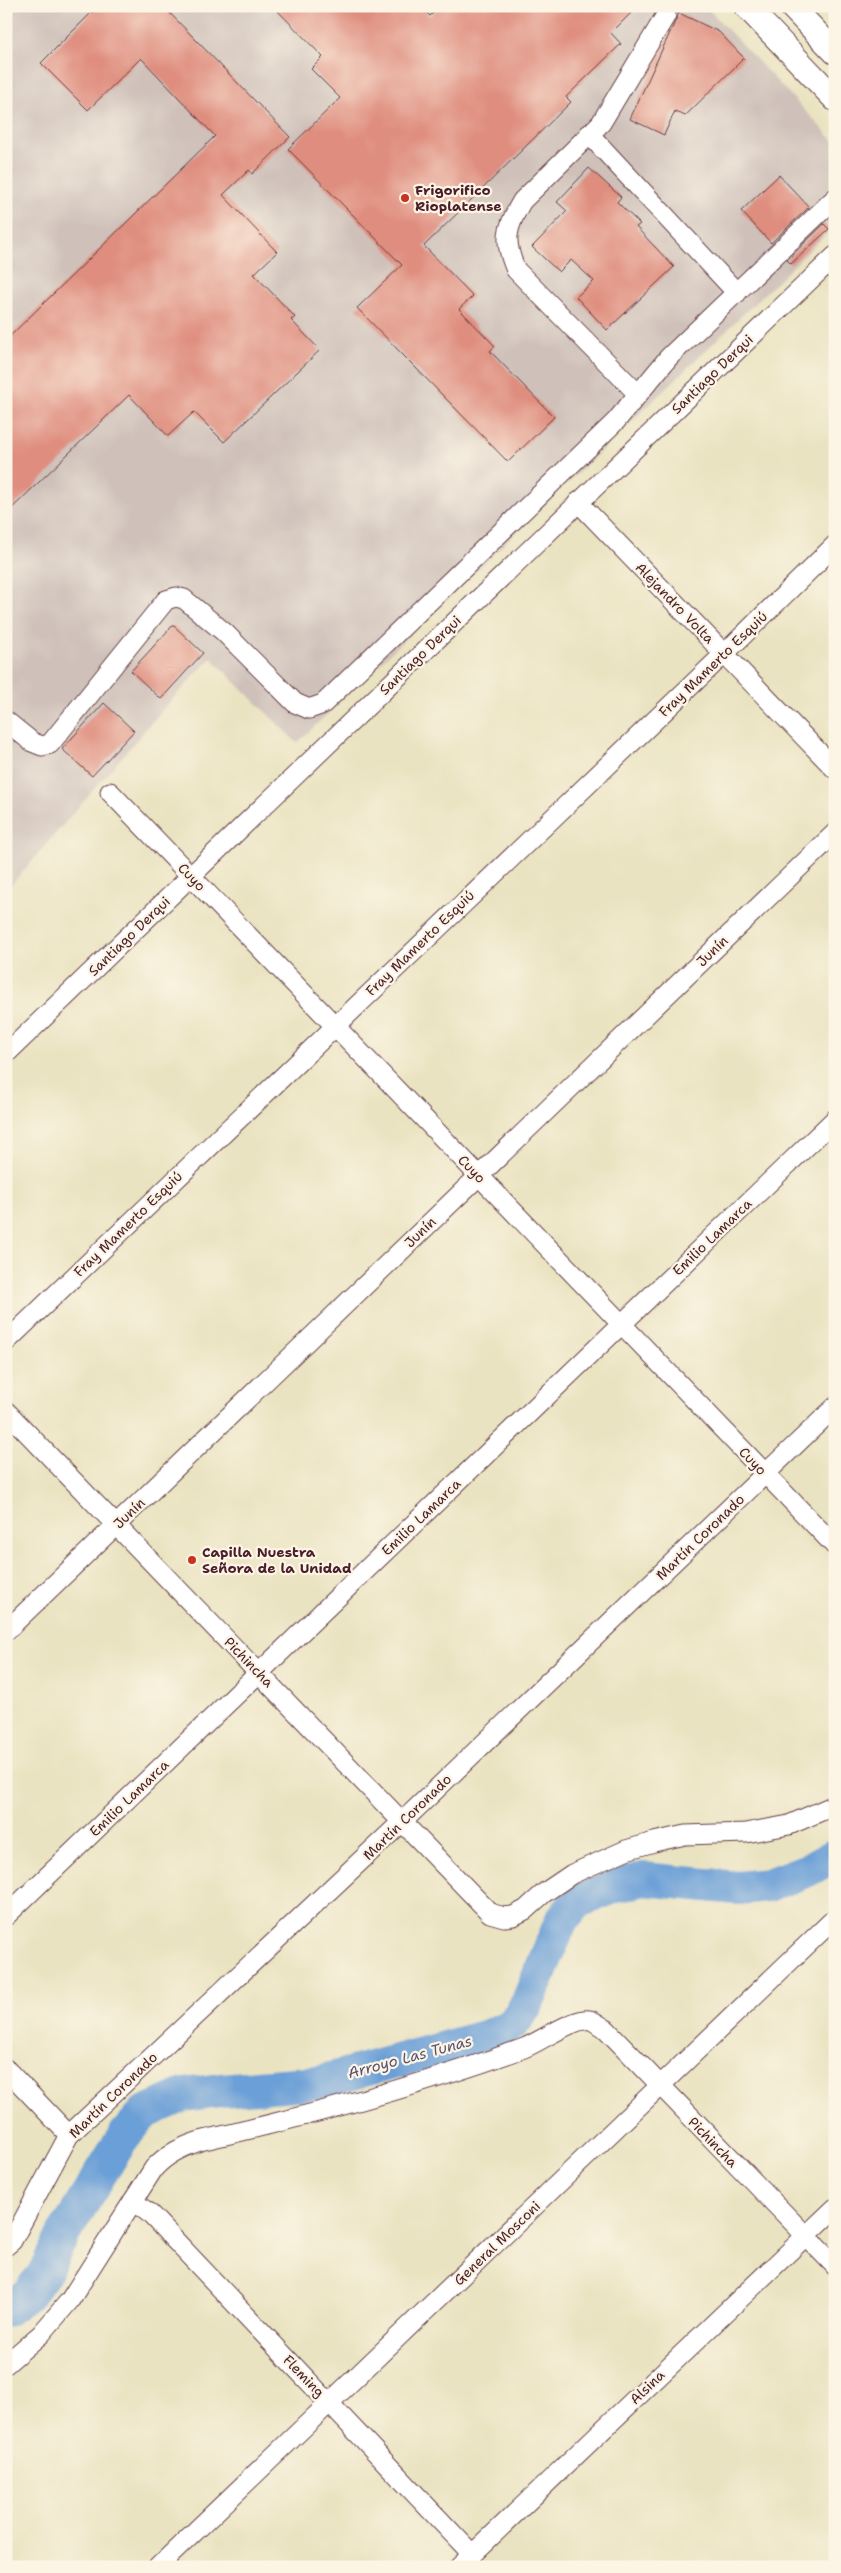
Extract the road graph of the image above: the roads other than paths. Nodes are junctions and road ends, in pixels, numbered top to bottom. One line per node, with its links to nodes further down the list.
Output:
1 (666, 6): 6 (street)
2 (746, 6): 5 (main road)
3 (791, 6): 4 (main road)
4 (835, 52)
5 (835, 99)
6 (590, 134): 9 (street); 10 (street)
7 (835, 198): 9 (street)
8 (835, 256): 11 (street, Santiago Derqui)
9 (737, 293): 10 (street)
10 (638, 394): 14 (street)
11 (578, 502): 13 (street, Alejandro Volta); 18 (street, Santiago Derqui)
12 (835, 545): 13 (street, Fray Mamerto Esquiú)
13 (724, 654): 15 (street, Alejandro Volta); 19 (street, Fray Mamerto Esquiú)
14 (6, 721)
15 (835, 769)
16 (110, 792): 18 (street, Cuyo)
17 (835, 833): 22 (street, Junín)
18 (191, 876): 19 (street, Cuyo); 20 (street, Santiago Derqui)
19 (334, 1025): 22 (street, Cuyo); 24 (street, Fray Mamerto Esquiú)
20 (6, 1054)
21 (835, 1119): 23 (street, Emilio Lamarca)
22 (479, 1176): 23 (street, Cuyo); 28 (street, Junín)
23 (622, 1324): 27 (street, Cuyo); 31 (street, Emilio Lamarca)
24 (6, 1342)
25 (835, 1407): 27 (street, Martín Coronado)
26 (6, 1411): 28 (street, Pichincha)
27 (765, 1474): 29 (street, Cuyo); 33 (street, Martín Coronado)
28 (116, 1525): 30 (street, Junín); 31 (street, Pichincha)
29 (835, 1546)
30 (6, 1631)
31 (259, 1672): 33 (street, Pichincha); 34 (street, Emilio Lamarca)
32 (835, 1805): 33 (street, Pichincha)
33 (403, 1822): 38 (street, Martín Coronado)
34 (6, 1916)
35 (835, 1918): 37 (street, General Mosconi)
36 (6, 2069): 38 (street)
37 (659, 2087): 39 (street, Pichincha); 41 (street, Pichincha); 45 (street, General Mosconi)
38 (69, 2135): 42 (street, Martín Coronado)
39 (133, 2201): 44 (street); 45 (street, Fleming)
40 (835, 2208): 41 (street, Alsina)
41 (806, 2236): 43 (street, Pichincha); 46 (street, Alsina)
42 (6, 2246)
43 (835, 2266)
44 (6, 2364)
45 (330, 2403): 46 (street, Fleming); 47 (street, General Mosconi)
46 (465, 2560)
47 (158, 2567)

